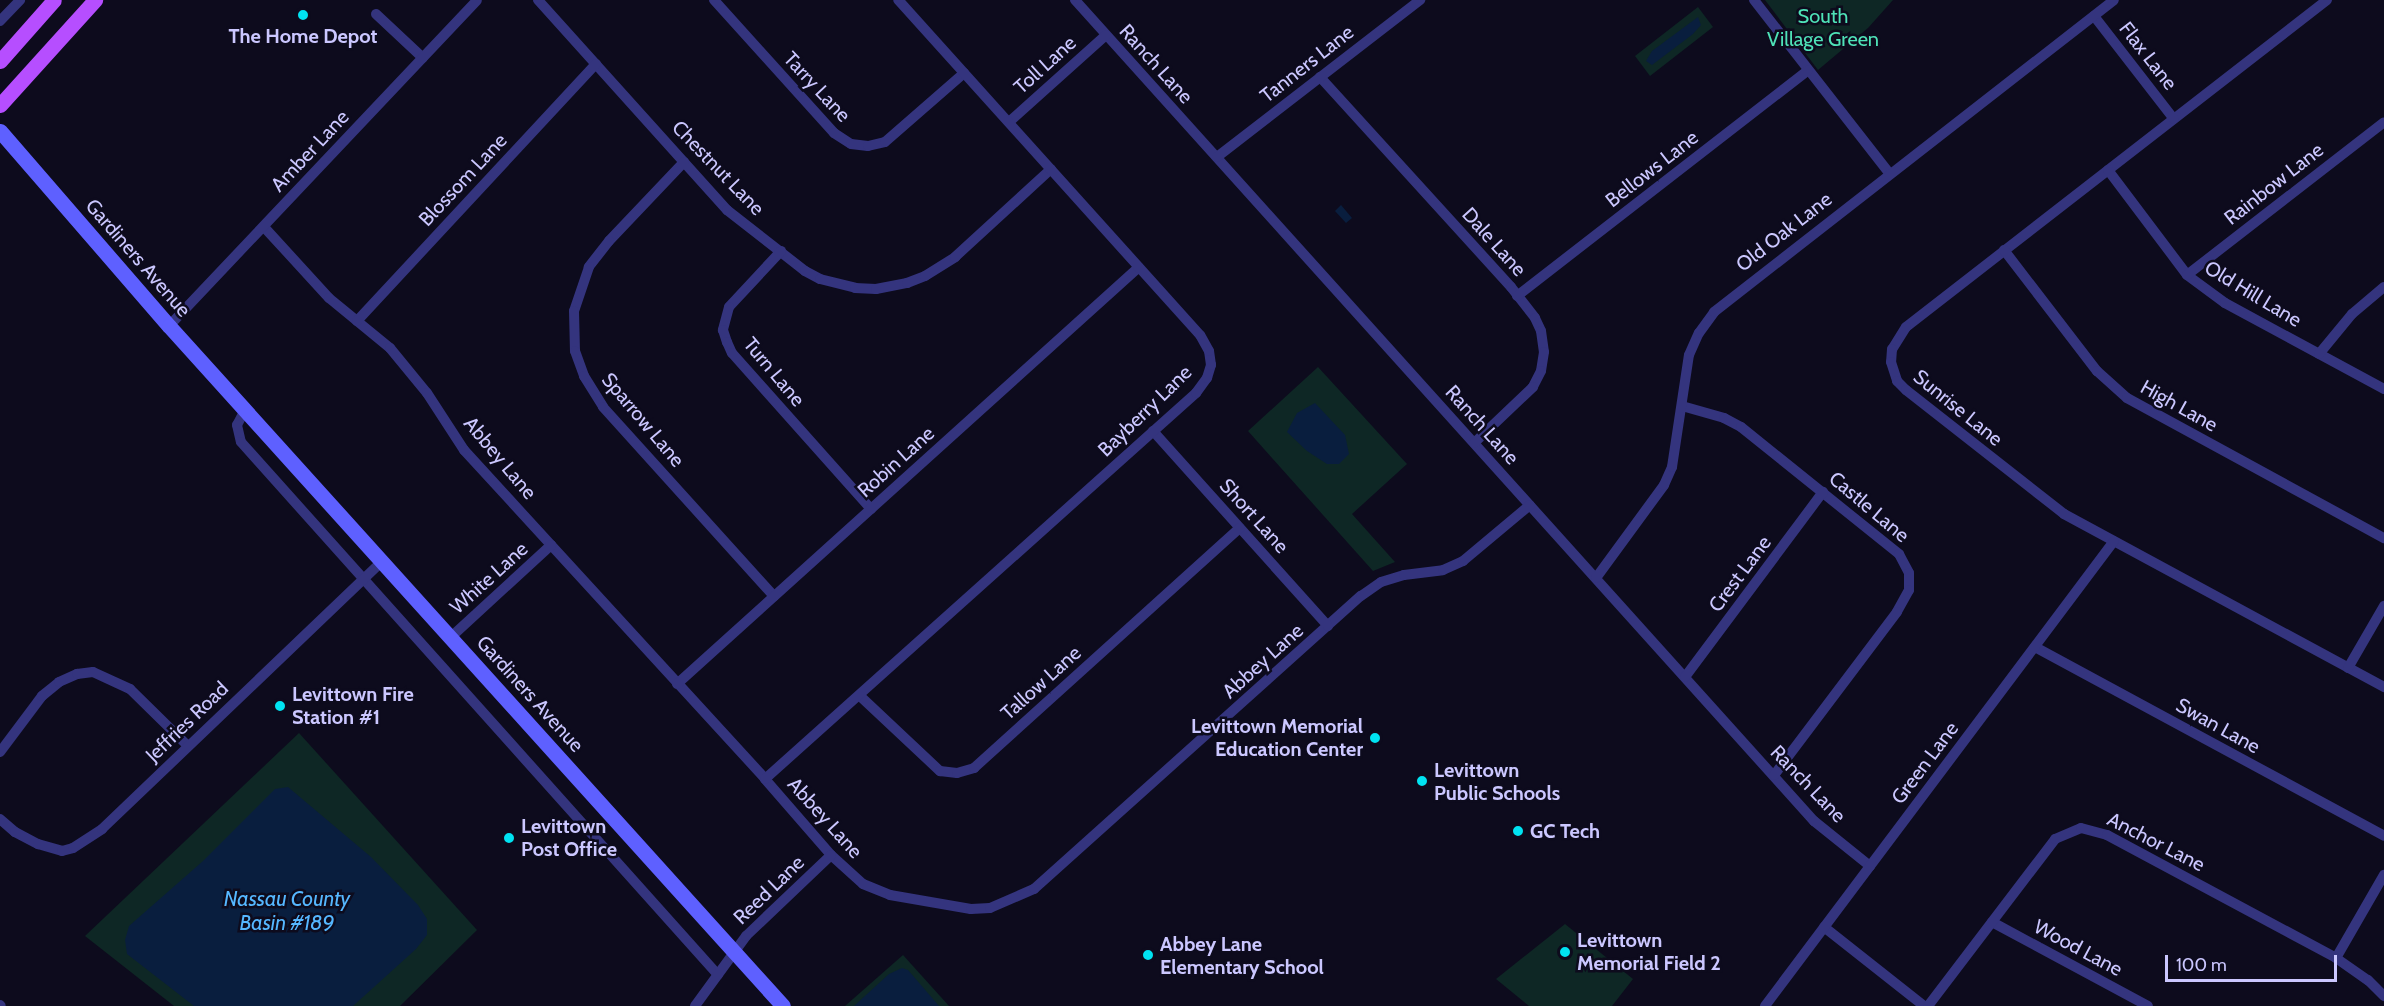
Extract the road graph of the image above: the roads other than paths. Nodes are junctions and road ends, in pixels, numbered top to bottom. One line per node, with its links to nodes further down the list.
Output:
1 (20, 0): 15 (street)
2 (54, 0): 18 (main road)
3 (95, 0): 23 (main road)
4 (477, 0): 17 (street, Amber Lane)
5 (538, 0): 19 (street, Chestnut Lane)
6 (714, 0): 21 (street, Tarry Lane)
7 (898, 0): 21 (street, Bayberry Lane)
8 (1075, 0): 16 (street, Ranch Lane)
9 (1420, 0): 22 (street, Tanners Lane)
10 (1754, 0): 20 (street)
11 (2114, 0): 14 (street, Old Oak Lane)
12 (2327, 0): 24 (street, Sunrise Lane)
13 (376, 14): 17 (street)
14 (2094, 16): 24 (street, Flax Lane); 32 (street, Old Oak Lane)
15 (0, 21)
16 (1106, 35): 25 (street, Toll Lane); 28 (street, Ranch Lane)
17 (423, 58): 33 (street, Amber Lane)
18 (0, 60)
19 (597, 64): 29 (street, Chestnut Lane); 40 (street, Blossom Lane)
20 (1808, 70): 32 (street); 39 (street, Bellows Lane)
21 (964, 73): 25 (street, Bayberry Lane)
22 (1320, 77): 28 (street, Tanners Lane); 39 (street, Dale Lane)
23 (0, 105)
24 (2174, 119): 31 (street, Sunrise Lane)
25 (1009, 122): 30 (street, Bayberry Lane)
26 (2384, 122): 37 (street, Rainbow Lane)
27 (0, 131): 41 (main road, Gardiners Avenue)
28 (1217, 157): 47 (street, Ranch Lane)
29 (684, 162): 35 (street, Chestnut Lane); 58 (street, Sparrow Lane)
30 (1051, 169): 35 (street, Chestnut Lane); 36 (street, Bayberry Lane)
31 (2108, 170): 34 (street, Sunrise Lane); 37 (street, Old Hill Lane)
32 (1889, 173): 44 (street, Old Oak Lane)
33 (264, 227): 40 (street, Abbey Lane); 41 (street, Amber Lane)
34 (2004, 250): 52 (street, High Lane); 53 (street, Sunrise Lane)
35 (781, 251): 50 (street, Turn Lane)
36 (1139, 267): 46 (street, Bayberry Lane); 50 (street, Robin Lane)
37 (2187, 275): 42 (street, Old Hill Lane)
38 (2384, 287): 42 (street)
39 (1517, 296): 47 (street, Dale Lane)
40 (357, 321): 54 (street, Abbey Lane)
41 (169, 326): 45 (main road, Gardiners Avenue)
42 (2319, 354): 43 (street, Old Hill Lane)
43 (2384, 389)
44 (1682, 406): 48 (street, Castle Lane); 56 (street, Old Oak Lane)
45 (245, 410): 55 (main road, Gardiners Avenue); 57 (street)
46 (1153, 431): 51 (street, Short Lane); 67 (street, Bayberry Lane)
47 (1474, 443): 49 (street, Ranch Lane)
48 (1823, 492): 64 (street, Crest Lane); 70 (street, Castle Lane)
49 (1530, 505): 56 (street, Ranch Lane); 60 (street, Abbey Lane)
50 (871, 509): 58 (street, Robin Lane)
51 (1240, 528): 60 (street, Short Lane); 67 (street, Tallow Lane)
52 (2384, 538)
53 (2114, 542): 62 (street, Green Lane); 63 (street, Sunrise Lane)
54 (551, 546): 61 (street, White Lane); 65 (street, Abbey Lane)
55 (382, 561): 57 (street, Jeffries Road); 61 (main road, Gardiners Avenue)
56 (1596, 578): 64 (street, Ranch Lane)
57 (363, 579): 68 (street, Jeffries Road); 81 (street)
58 (774, 596): 65 (street, Robin Lane)
59 (2384, 606): 63 (street)
60 (1328, 626): 74 (street, Abbey Lane)
61 (451, 637): 79 (main road, Gardiners Avenue)
62 (2035, 647): 73 (street, Swan Lane); 75 (street, Green Lane)
63 (2348, 668): 66 (street, Sunrise Lane)
64 (1685, 677): 70 (street, Ranch Lane)
65 (677, 684): 71 (street, Abbey Lane)
66 (2384, 687)
67 (860, 696): 71 (street, Bayberry Lane)
68 (188, 746): 69 (street); 72 (street, Jeffries Road)
69 (0, 752)
70 (1774, 775): 75 (street, Ranch Lane)
71 (765, 779): 74 (street, Abbey Lane)
72 (0, 819)
73 (2384, 836)
74 (831, 855): 79 (street, Reed Lane)
75 (1870, 866): 78 (street, Green Lane)
76 (2384, 875): 80 (street)
77 (1992, 922): 80 (street, Anchor Lane); 87 (street, Anchor Lane); 88 (street, Wood Lane)
78 (1824, 927): 85 (street, Green Lane); 86 (street)
79 (735, 952): 81 (street, Reed Lane); 84 (main road, Gardiners Avenue)
80 (2336, 958): 82 (street, Anchor Lane)
81 (718, 975): 83 (street, Reed Lane)
82 (2384, 996)
83 (695, 1006)
84 (783, 1006)
85 (1765, 1006)
86 (1923, 1006)
87 (1928, 1006)
88 (2148, 1006)

